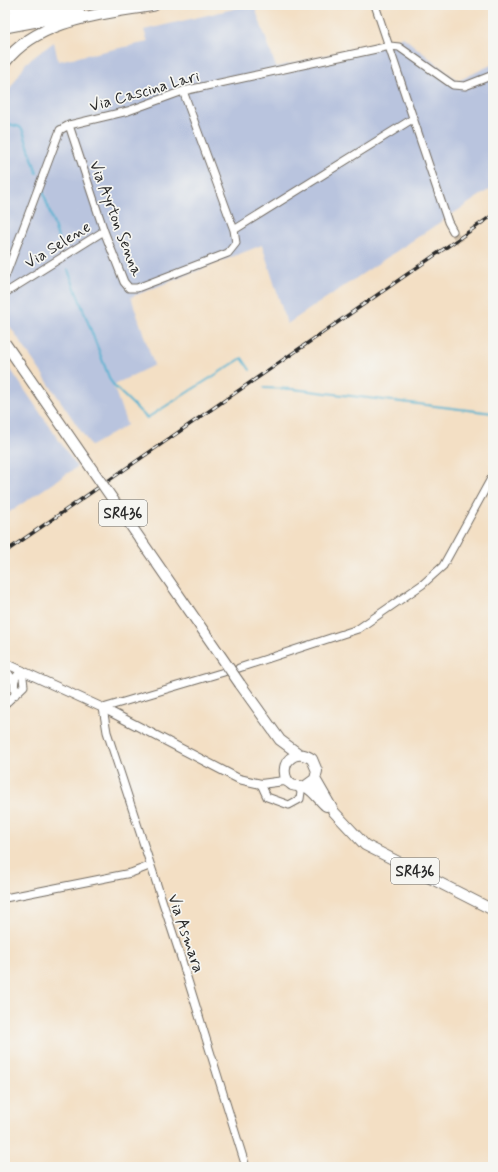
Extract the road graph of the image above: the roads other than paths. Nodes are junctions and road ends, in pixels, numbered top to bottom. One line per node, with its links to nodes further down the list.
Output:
1 (54, 5): 6 (highway)
2 (79, 5): 7 (highway)
3 (128, 5): 8 (highway)
4 (154, 5): 10 (highway)
5 (375, 5): 9 (street)
6 (5, 6)
7 (5, 18)
8 (5, 27)
9 (390, 46): 11 (street); 12 (street, Via Cascina Lari); 13 (street)
10 (5, 62)
11 (493, 75)
12 (183, 91): 14 (street, Via Cascina Lari); 15 (street, Via Ayrton Senna)
13 (414, 118): 15 (street); 17 (street)
14 (69, 125): 16 (street, Via Ayrton Senna); 18 (street)
15 (234, 230): 16 (street, Via Ayrton Senna)
16 (104, 231): 19 (street, Via Selene)
17 (453, 231)
18 (5, 277)
19 (5, 291)
20 (5, 343): 33 (main road, SR436, bridge)
21 (493, 475): 24 (street)
22 (5, 663): 25 (street)
23 (5, 668): 28 (street)
24 (239, 668)
25 (22, 670): 27 (street); 28 (street); 29 (street)
26 (224, 672): 32 (street)
27 (34, 676): 29 (street); 32 (street)
28 (14, 682): 30 (street)
29 (24, 686): 30 (street)
30 (15, 695): 31 (street)
31 (5, 704)
32 (103, 708): 37 (street); 40 (street, Via Asmara)
33 (272, 730): 34 (main road, SR436); 35 (main road, SR436)
34 (299, 754): 35 (main road); 36 (main road, SR436)
35 (286, 765): 37 (street); 38 (main road, SR436)
36 (314, 779): 38 (main road); 39 (main road, SR436)
37 (263, 784): 38 (street); 38 (street)
38 (298, 786): 39 (main road, SR436)
39 (334, 812): 42 (main road, SR436)
40 (150, 866): 41 (street); 43 (street, Via Asmara)
41 (5, 898)
42 (493, 910)
43 (246, 1167)

